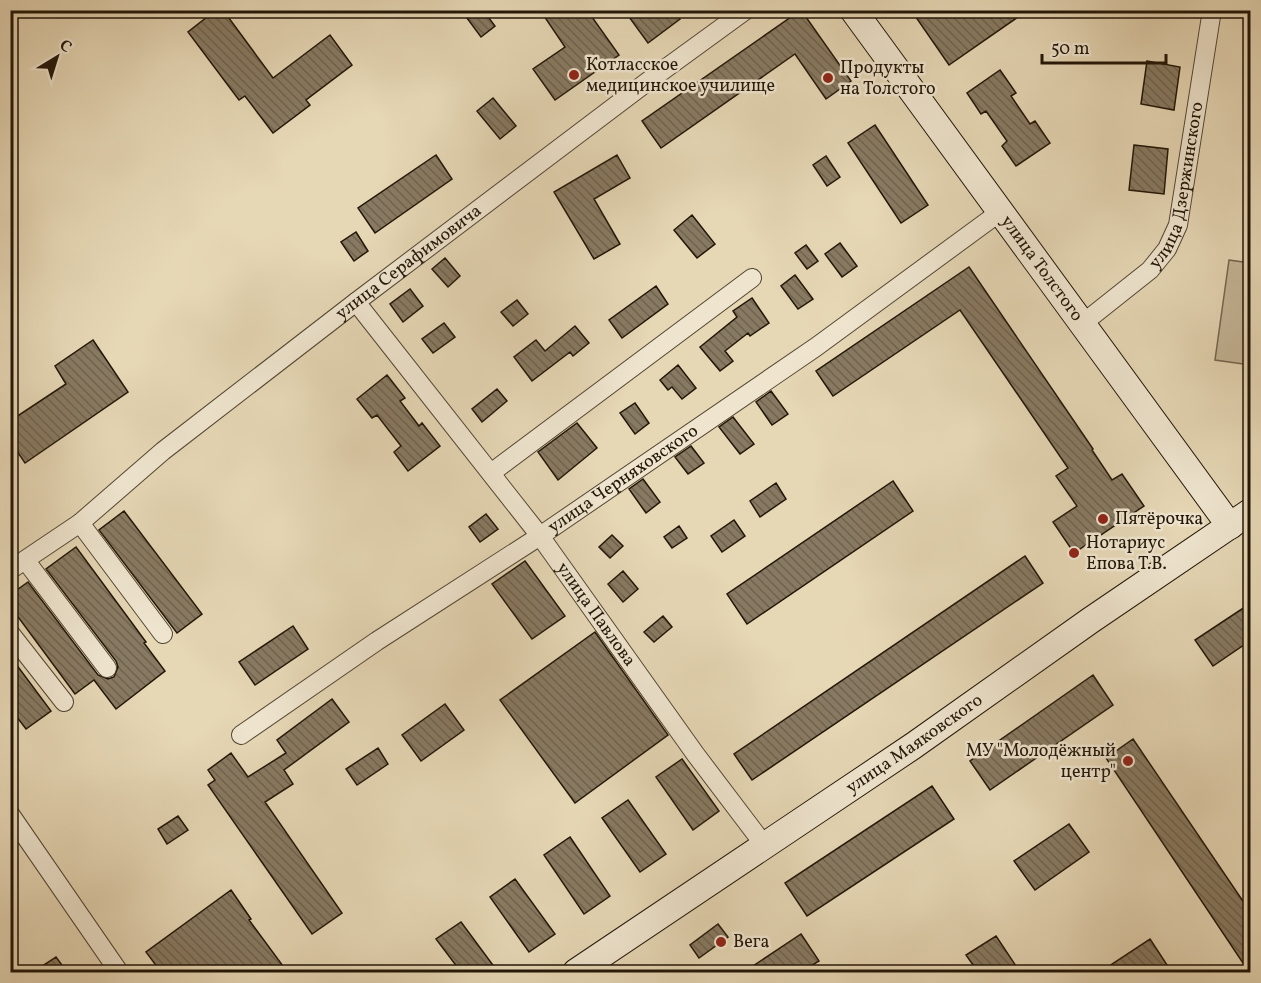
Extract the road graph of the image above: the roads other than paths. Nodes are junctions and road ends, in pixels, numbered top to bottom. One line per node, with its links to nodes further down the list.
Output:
1 (746, 10): 6 (street, улица Серафимовича)
2 (853, 10): 4 (street, улица Толстого)
3 (1212, 10): 7 (street, улица Дзержинского)
4 (1000, 212): 7 (street, улица Толстого); 11 (street, улица Черняховского)
5 (752, 278): 8 (street)
6 (356, 302): 8 (street, улица Павлова); 10 (street, улица Серафимовича)
7 (1082, 324): 9 (street, улица Толстого)
8 (491, 473): 11 (street, улица Павлова)
9 (1240, 519): 19 (street, улица Маяковского)
10 (80, 523): 12 (street, улица Серафимовича); 14 (street)
11 (540, 536): 17 (street, улица Черняховского); 19 (street, улица Павлова)
12 (18, 566): 15 (street, улица Серафимовича)
13 (10, 633): 16 (street)
14 (163, 634)
15 (107, 668)
16 (64, 702)
17 (241, 735)
18 (10, 814): 20 (street)
19 (765, 846): 21 (street, улица Маяковского)
20 (118, 972)
21 (576, 972)

